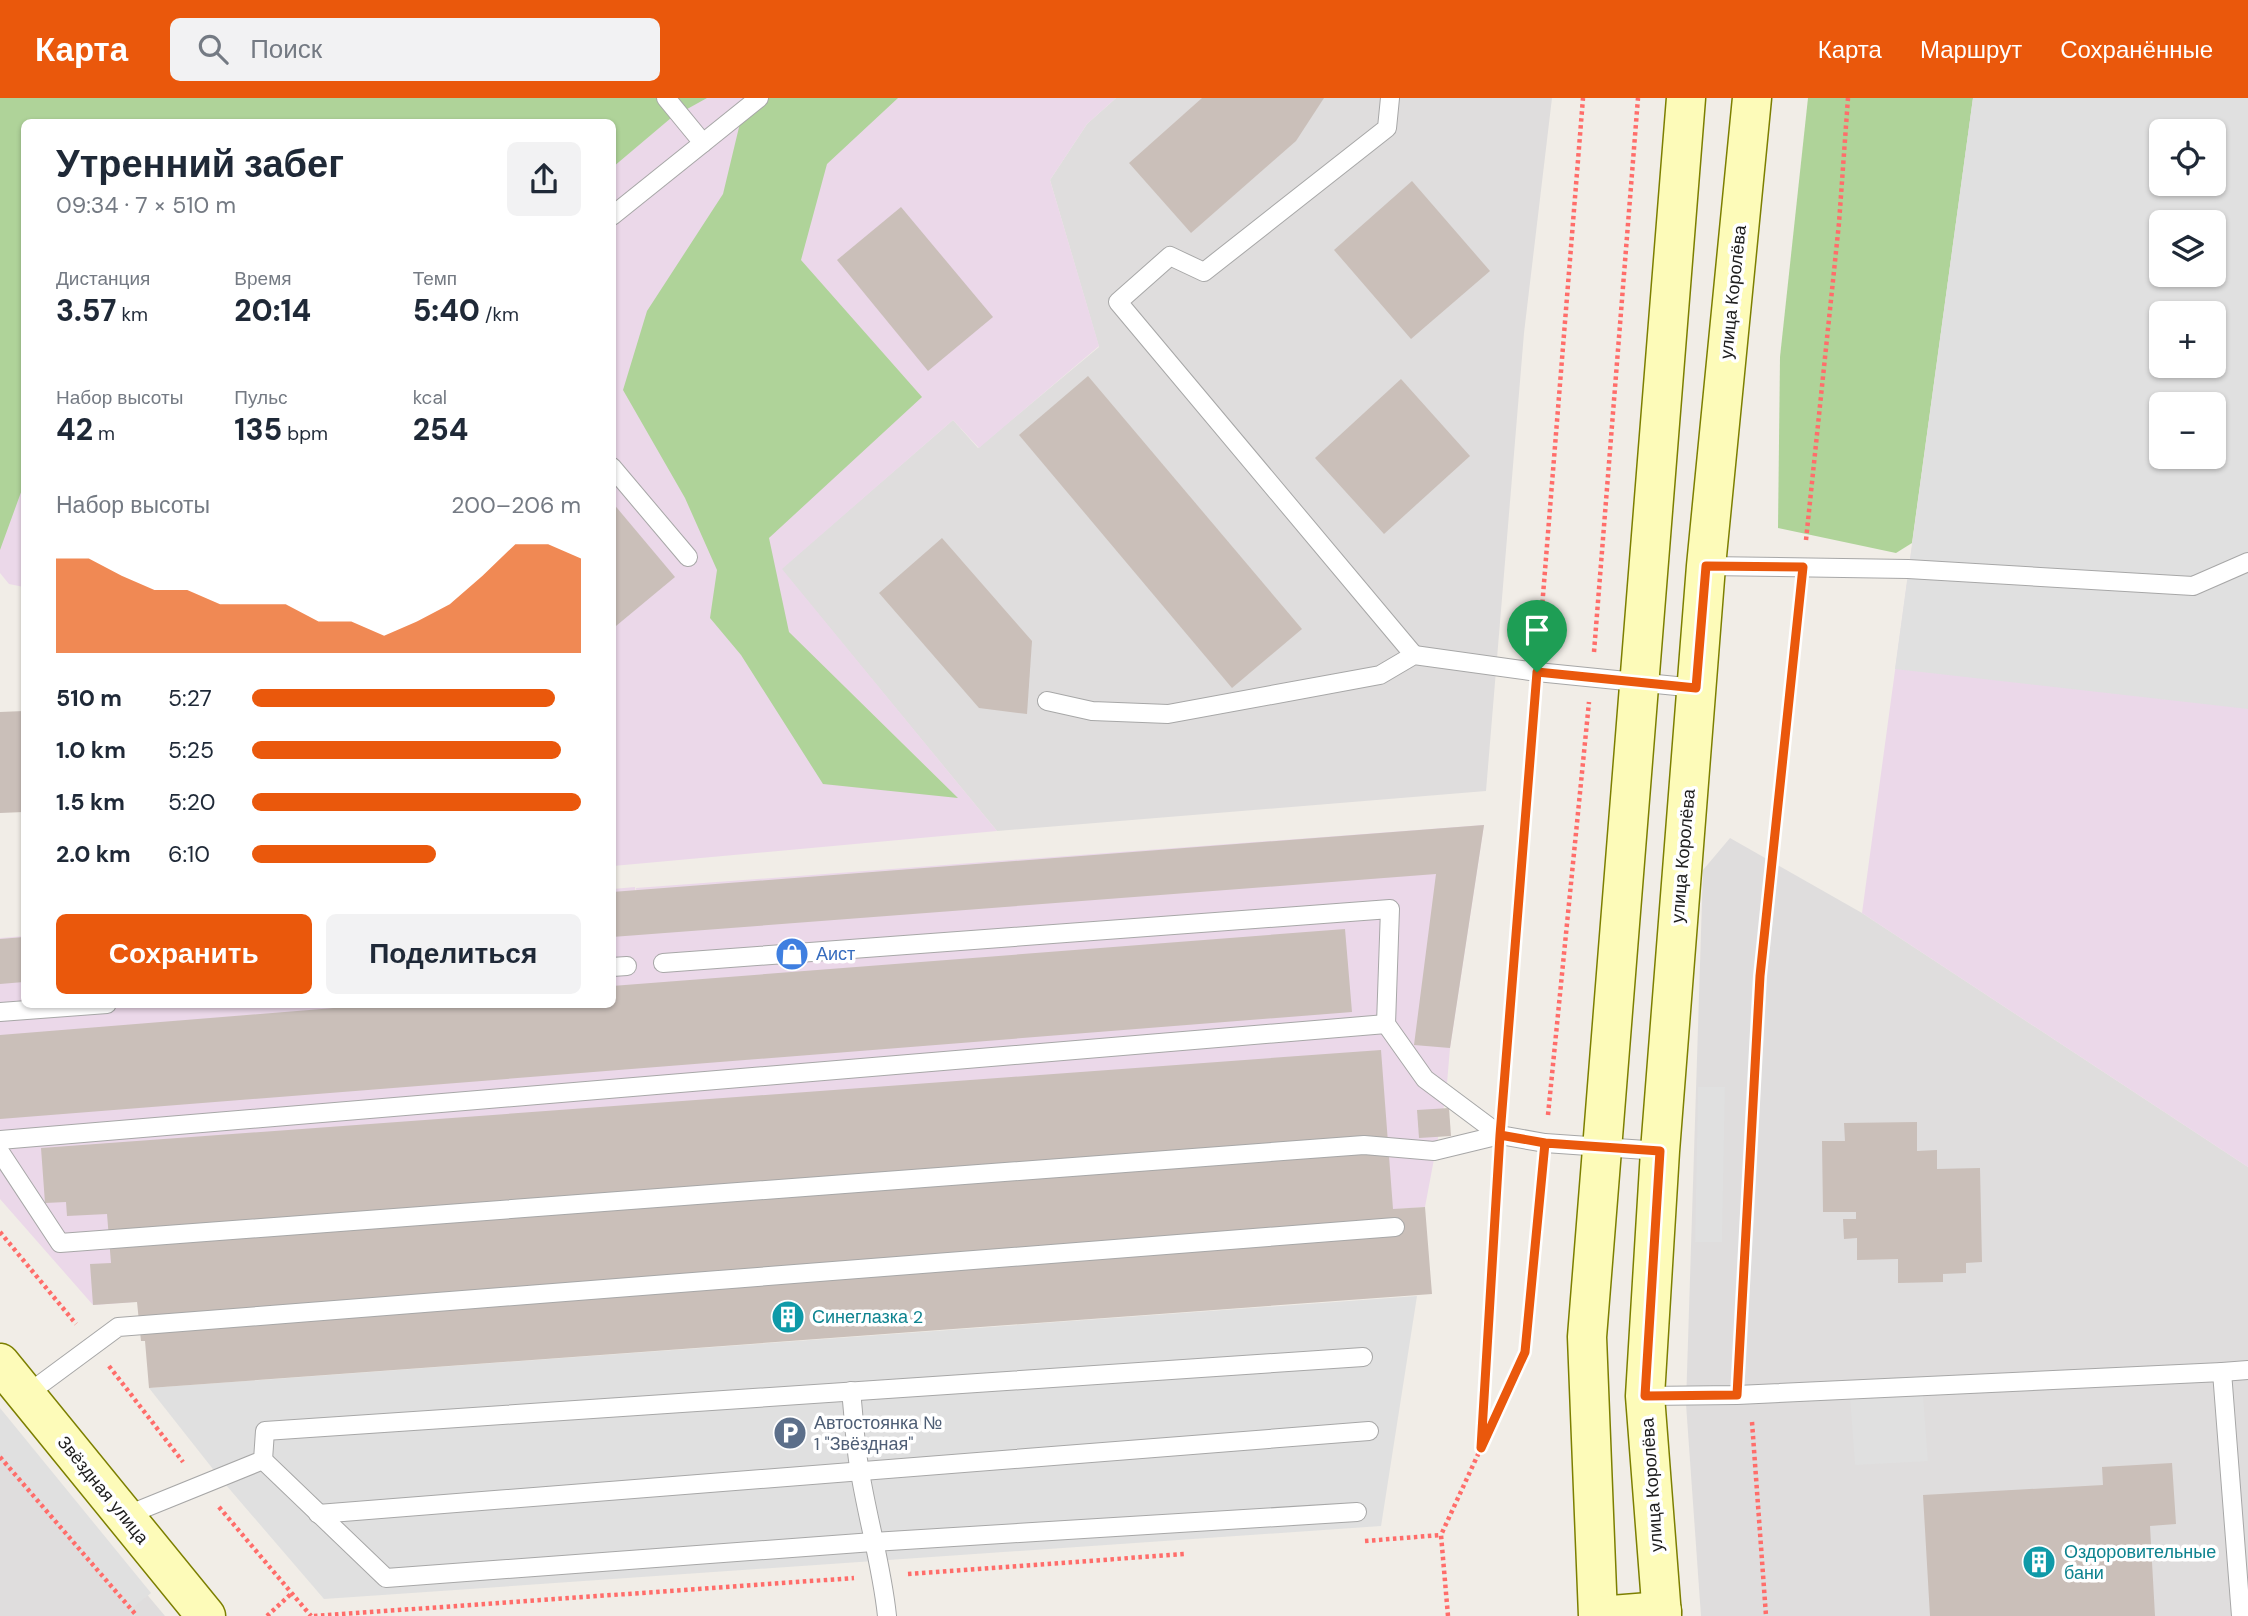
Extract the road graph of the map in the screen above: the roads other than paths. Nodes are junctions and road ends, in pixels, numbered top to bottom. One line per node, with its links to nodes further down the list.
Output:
1 (666, 98): 6 (lane)
2 (759, 98): 6 (lane)
3 (1390, 98): 12 (lane)
4 (1686, 98): 13 (main road)
5 (1752, 98): 11 (main road, улица Королёва)
6 (703, 143): 7 (lane)
7 (616, 213)
8 (616, 472): 9 (lane)
9 (688, 557)
10 (2248, 562): 11 (lane)
11 (1706, 566): 14 (main road, улица Королёва)
12 (1414, 655): 13 (lane); 15 (lane)
13 (1638, 682): 14 (lane); 22 (main road)
14 (1696, 688): 23 (main road, улица Королёва)
15 (1047, 701)
16 (663, 963): 19 (lane)
17 (54, 1008): 18 (lane)
18 (0, 1012)
19 (1386, 1024): 20 (lane); 21 (lane)
20 (1500, 1135): 22 (lane); 24 (lane)
21 (0, 1140)
22 (1602, 1149): 23 (lane); 42 (main road)
23 (1660, 1151): 31 (main road, улица Королёва)
24 (0, 1152)
25 (1395, 1227): 29 (lane)
26 (1363, 1357): 30 (lane)
27 (2248, 1370): 28 (lane)
28 (2222, 1372): 31 (lane); 43 (lane)
29 (7, 1374): 37 (main road, Звёздная улица)
30 (851, 1391): 33 (lane); 34 (lane)
31 (1645, 1396): 39 (main road, улица Королёва)
32 (1369, 1432): 34 (lane)
33 (263, 1460): 36 (lane); 37 (lane)
34 (859, 1471): 36 (lane); 38 (lane)
35 (1357, 1512): 38 (lane)
36 (318, 1514): 38 (lane)
37 (125, 1517): 40 (main road, Звёздная улица)
38 (873, 1542): 41 (lane)
39 (1662, 1613): 42 (main road)
40 (206, 1616)
41 (887, 1616)
42 (1599, 1616)
43 (2241, 1616)

